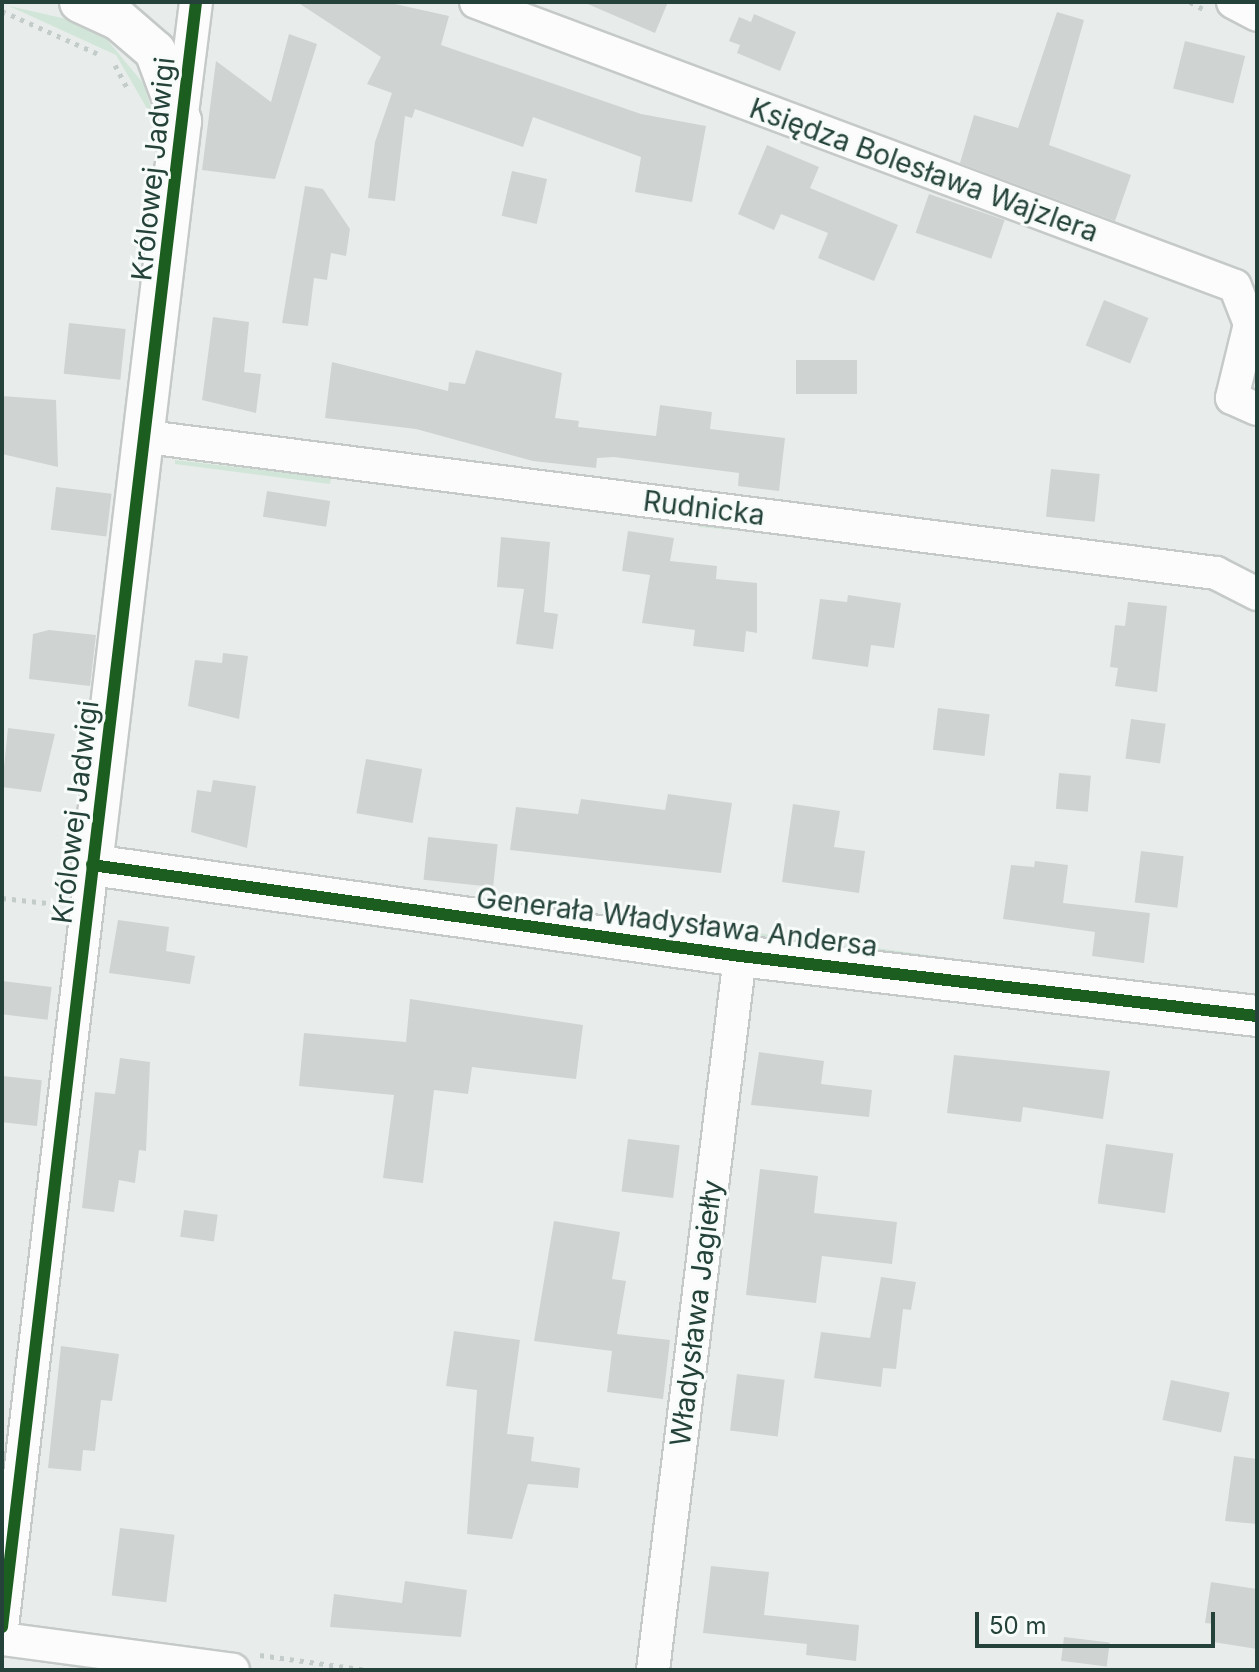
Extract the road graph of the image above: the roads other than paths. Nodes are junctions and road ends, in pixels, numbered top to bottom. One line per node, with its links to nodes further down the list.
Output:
1 (80, 2): 6 (street)
2 (196, 2): 6 (street, Królowej Jadwigi)
3 (476, 2): 7 (street, Księdza Bolesława Wajzlera)
4 (1233, 2): 5 (street)
5 (1257, 15)
6 (181, 121): 8 (street, Królowej Jadwigi)
7 (1257, 409)
8 (147, 437): 9 (street, Rudnicka); 10 (street, Królowej Jadwigi)
9 (1257, 594)
10 (92, 865): 11 (street, Generała Władysława Andersa); 13 (street, Królowej Jadwigi)
11 (740, 956): 12 (street, Generała Władysława Andersa); 16 (street, Władysława Jagiełły)
12 (1257, 1016)
13 (2, 1627)
14 (2, 1639): 15 (street)
15 (233, 1670)
16 (653, 1670)

